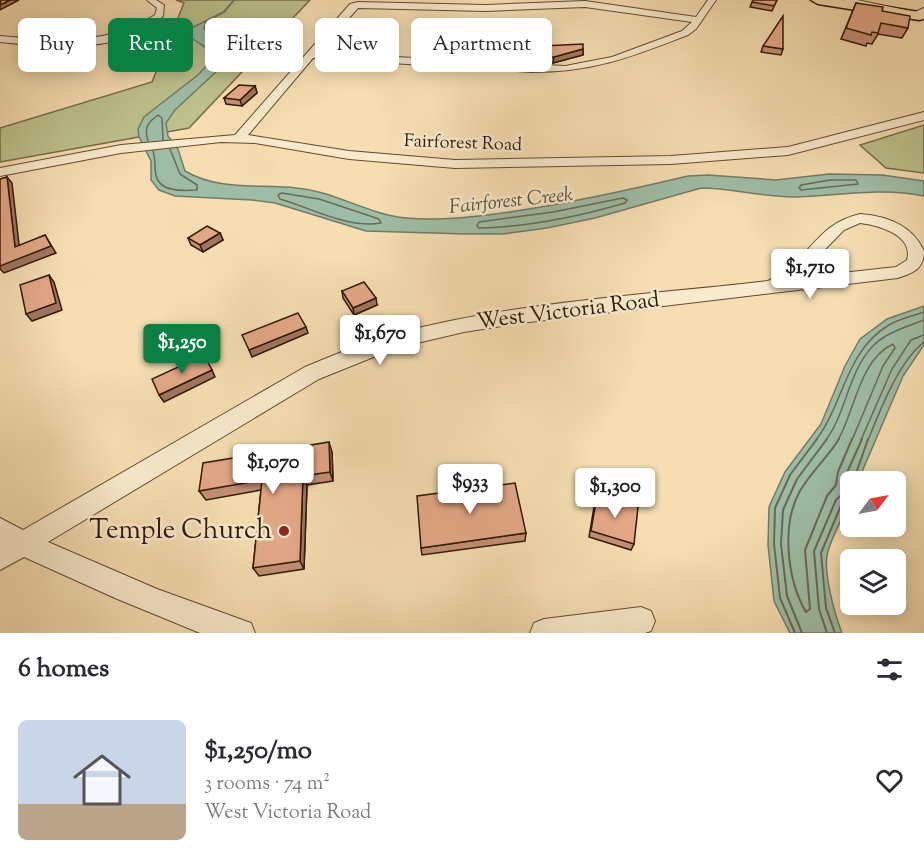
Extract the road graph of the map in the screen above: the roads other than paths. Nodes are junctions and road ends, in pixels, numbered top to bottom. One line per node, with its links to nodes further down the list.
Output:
1 (151, 0): 8 (street)
2 (712, 0): 7 (street)
3 (818, 0): 6 (main road)
4 (832, 0): 6 (main road)
5 (846, 0): 6 (street)
6 (922, 15)
7 (698, 20): 9 (street); 9 (street)
8 (1, 42)
9 (310, 55): 11 (street)
10 (924, 116): 11 (street, Fairforest Road)
11 (239, 138): 12 (street, Fairforest Road)
12 (0, 172)
13 (772, 287): 13 (street, West Victoria Road); 14 (street, West Victoria Road)
14 (11, 536): 15 (street, West Victoria Road); 17 (street)
15 (0, 557)
16 (641, 621): 18 (street)
17 (241, 633)
18 (544, 633)

